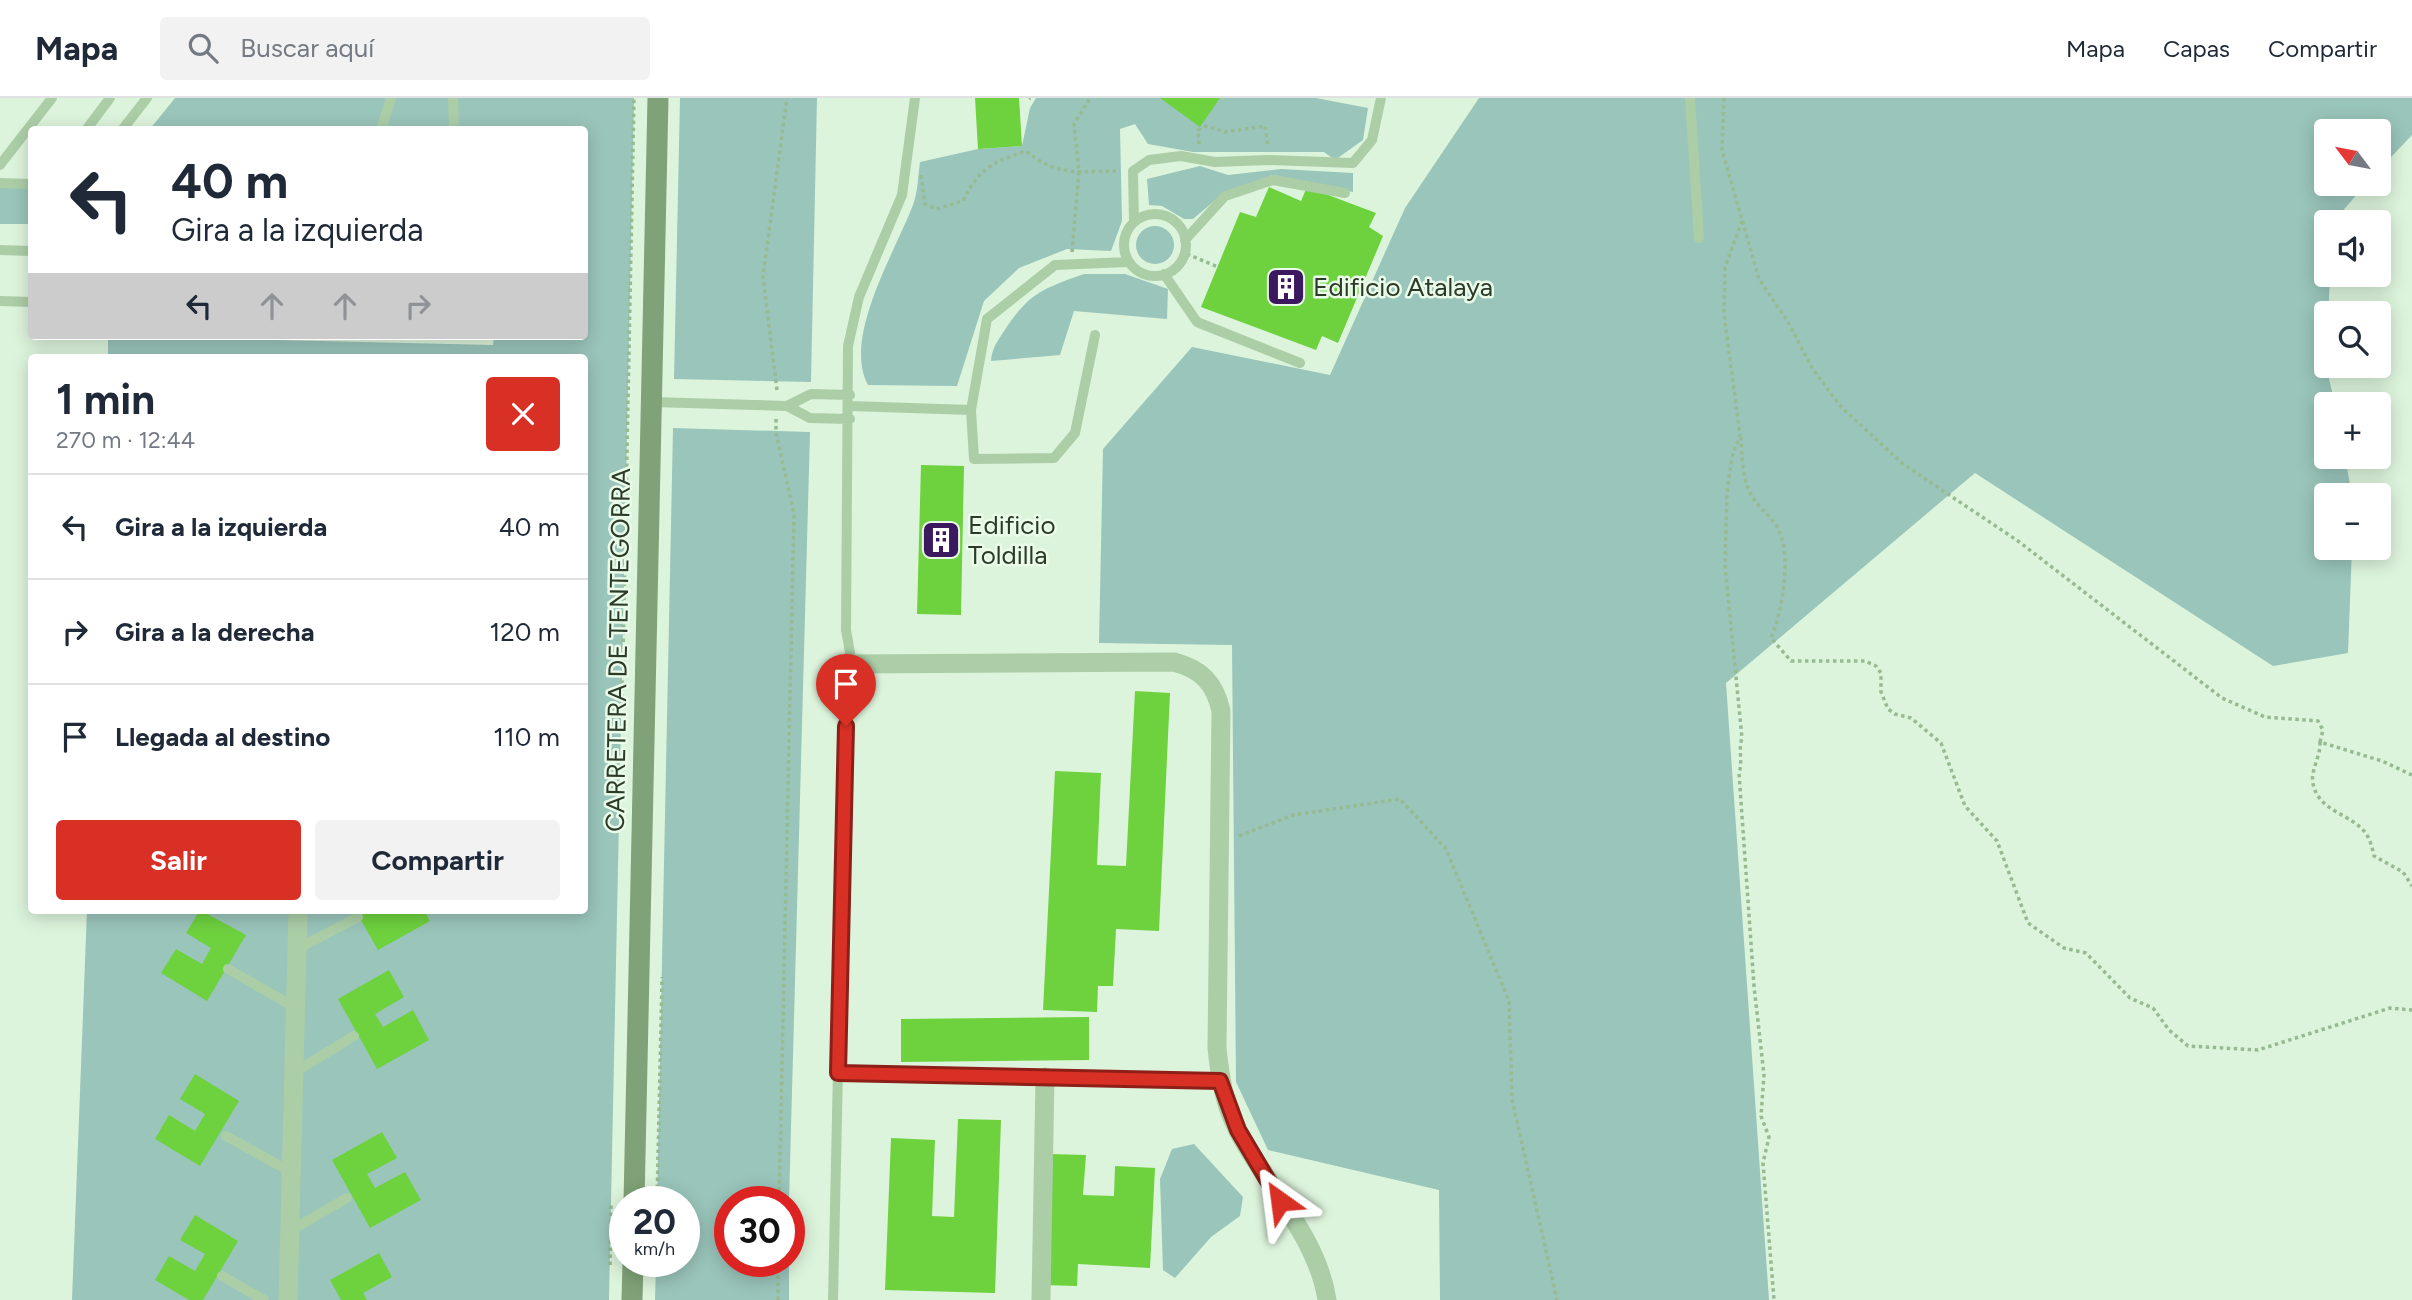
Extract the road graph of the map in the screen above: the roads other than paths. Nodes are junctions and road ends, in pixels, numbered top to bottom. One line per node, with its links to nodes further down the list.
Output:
1 (52, 98): 10 (lane)
2 (110, 98): 11 (lane)
3 (147, 98): 12 (lane)
4 (391, 98): 13 (lane)
5 (453, 98): 14 (lane)
6 (658, 98): 32 (main road, CARRETERA DE TENTEGORRA)
7 (915, 98): 31 (lane)
8 (1381, 98): 20 (lane)
9 (1690, 98): 21 (lane)
10 (30, 126)
11 (89, 126)
12 (125, 126)
13 (383, 126)
14 (453, 126)
15 (28, 129): 16 (lane)
16 (0, 165)
17 (0, 183): 18 (lane)
18 (28, 184)
19 (1345, 193): 22 (lane)
20 (1133, 222): 22 (lane); 25 (lane)
21 (1699, 238)
22 (1185, 240): 26 (lane)
23 (0, 250): 24 (lane)
24 (28, 251)
25 (1128, 262): 26 (lane); 35 (lane)
26 (1164, 274): 30 (lane)
27 (0, 301): 28 (lane)
28 (28, 302)
29 (1095, 335): 35 (lane)
30 (1300, 363)
31 (850, 395): 33 (lane); 34 (lane)
32 (651, 402): 33 (lane); 50 (main road, CARRETERA DE TENTEGORRA)
33 (787, 406): 36 (lane)
34 (850, 406): 35 (lane); 36 (lane)
35 (971, 410)
36 (850, 419): 37 (lane)
37 (852, 664): 45 (lane); 47 (street)
38 (298, 914): 40 (street)
39 (358, 917): 40 (lane)
40 (298, 949): 42 (street)
41 (228, 969): 42 (lane)
42 (296, 1008): 44 (street)
43 (354, 1036): 44 (lane)
44 (294, 1072): 49 (street)
45 (838, 1073): 46 (lane); 58 (lane)
46 (1045, 1077): 47 (lane); 59 (street)
47 (1220, 1081): 60 (street)
48 (226, 1136): 49 (lane)
49 (291, 1172): 52 (street)
50 (634, 1186)
51 (347, 1198): 52 (lane)
52 (289, 1232): 56 (street)
53 (222, 1276): 55 (lane)
54 (633, 1277): 57 (main road)
55 (264, 1300)
56 (288, 1300)
57 (632, 1300)
58 (833, 1300)
59 (1041, 1300)
60 (1327, 1300)

